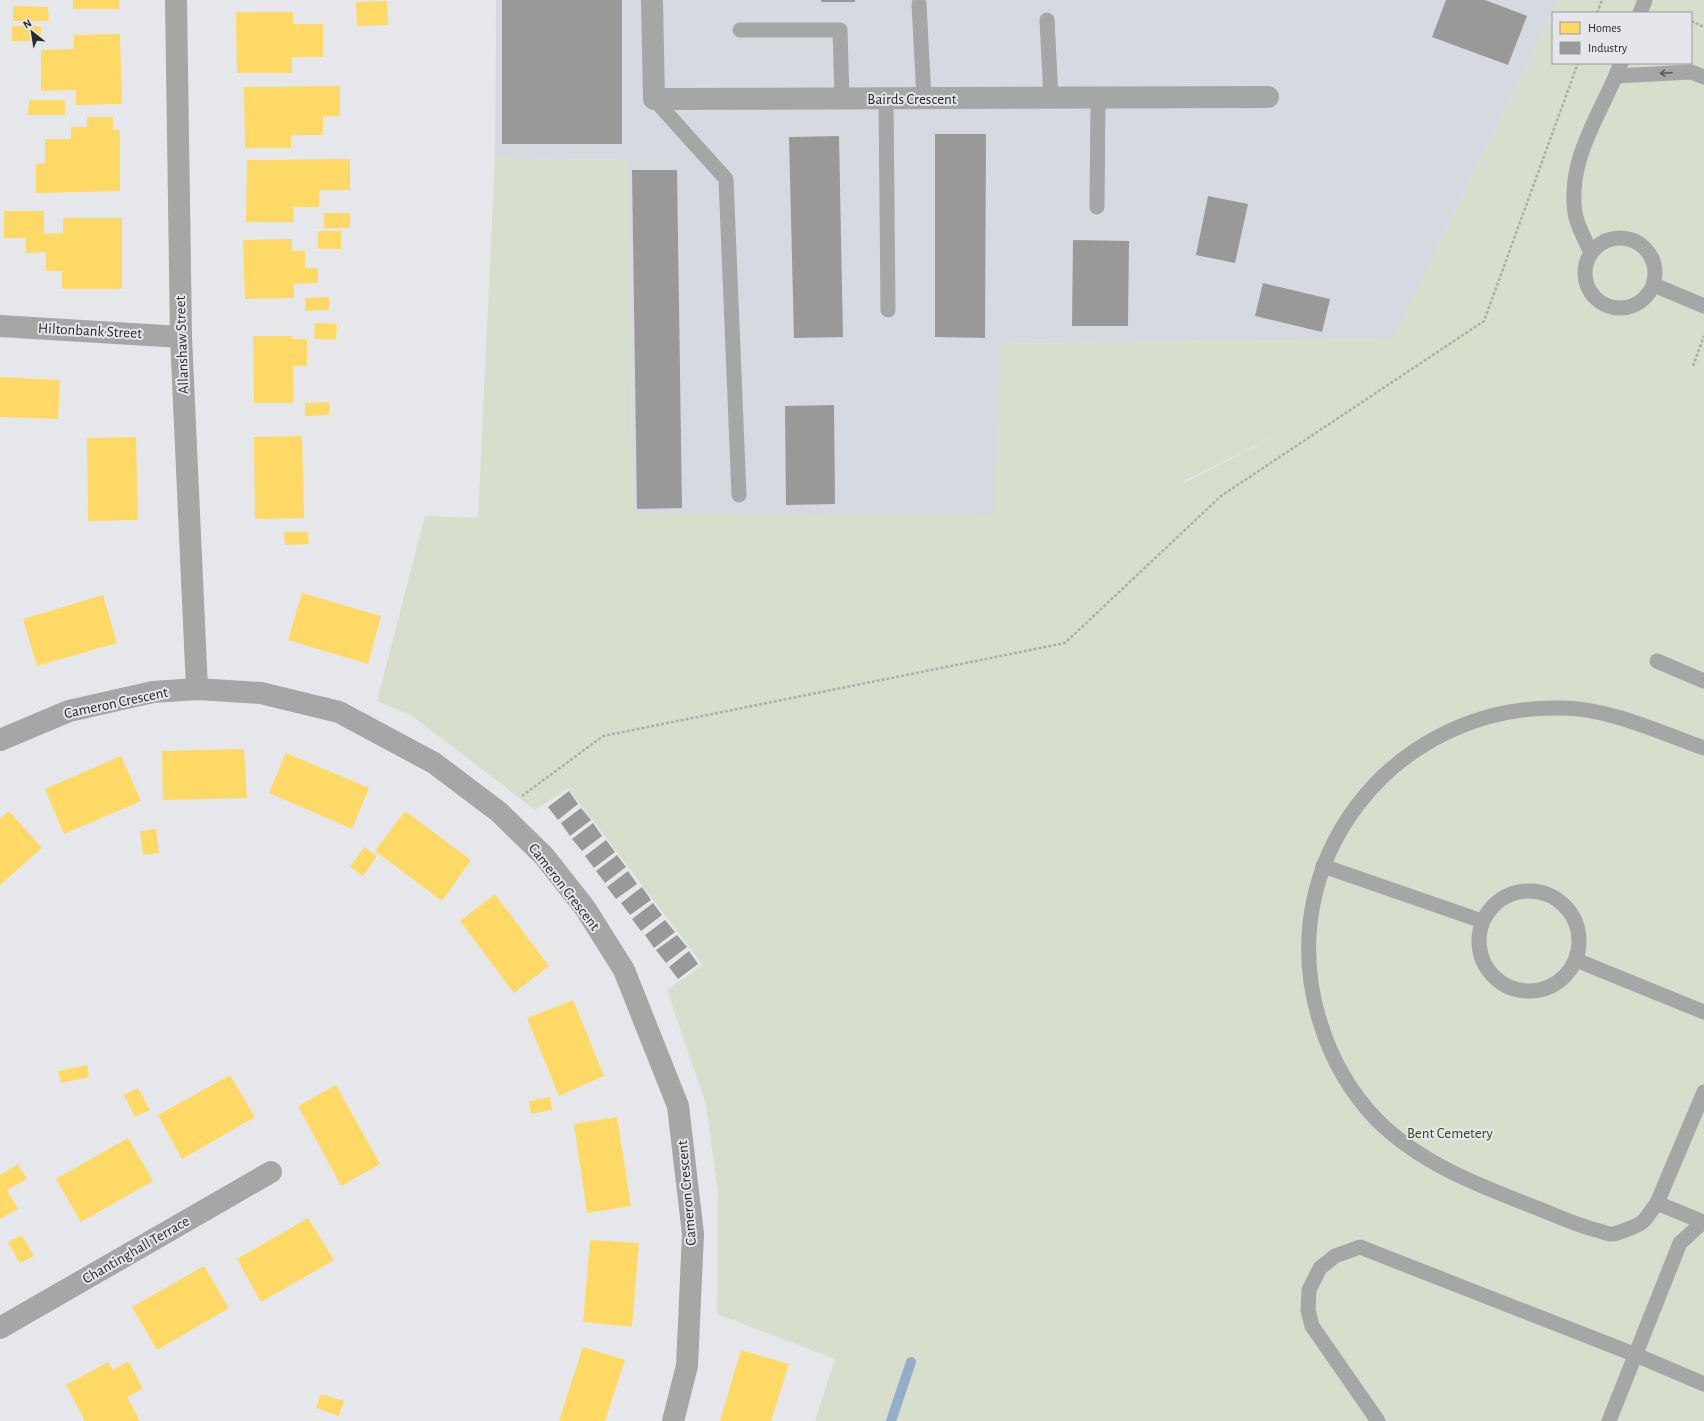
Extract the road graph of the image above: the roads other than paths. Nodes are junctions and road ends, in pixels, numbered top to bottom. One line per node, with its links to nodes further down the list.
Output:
1 (176, 0): 23 (street, Allanshaw Street)
2 (652, 0): 15 (street)
3 (1645, 0): 5 (lane)
4 (919, 4): 12 (lane)
5 (1640, 12)
6 (1047, 20): 13 (lane)
7 (740, 30): 16 (lane)
8 (1618, 69): 9 (lane, one-way to 8); 18 (lane)
9 (1704, 77)
10 (1268, 97): 14 (street, Bairds Crescent)
11 (886, 98): 12 (street, Bairds Crescent); 16 (street, Bairds Crescent); 21 (lane)
12 (924, 98): 13 (street, Bairds Crescent)
13 (1051, 98): 14 (street, Bairds Crescent)
14 (1098, 98): 17 (lane)
15 (654, 99): 16 (street, Bairds Crescent); 24 (lane)
16 (842, 99)
17 (1097, 207)
18 (1591, 253): 19 (lane); 19 (lane)
19 (1654, 285): 20 (lane)
20 (1704, 306)
21 (888, 310)
22 (0, 326): 23 (street, Hiltonbank Street)
23 (181, 337): 27 (street, Allanshaw Street)
24 (739, 495)
25 (1657, 661): 26 (lane)
26 (1704, 680)
27 (197, 689): 28 (street, Cameron Crescent); 41 (street, Cameron Crescent)
28 (0, 740)
29 (1704, 748): 30 (lane)
30 (1323, 866): 31 (lane); 36 (lane)
31 (1482, 921): 32 (lane); 32 (lane)
32 (1576, 960): 33 (lane)
33 (1704, 1012)
34 (1704, 1092): 36 (lane)
35 (271, 1172): 38 (street, Chantinghall Terrace)
36 (1657, 1203): 37 (lane)
37 (1704, 1222): 39 (lane)
38 (0, 1328)
39 (1636, 1355): 40 (lane); 42 (lane); 43 (lane)
40 (1704, 1384)
41 (673, 1421)
42 (1378, 1421)
43 (1609, 1421)

